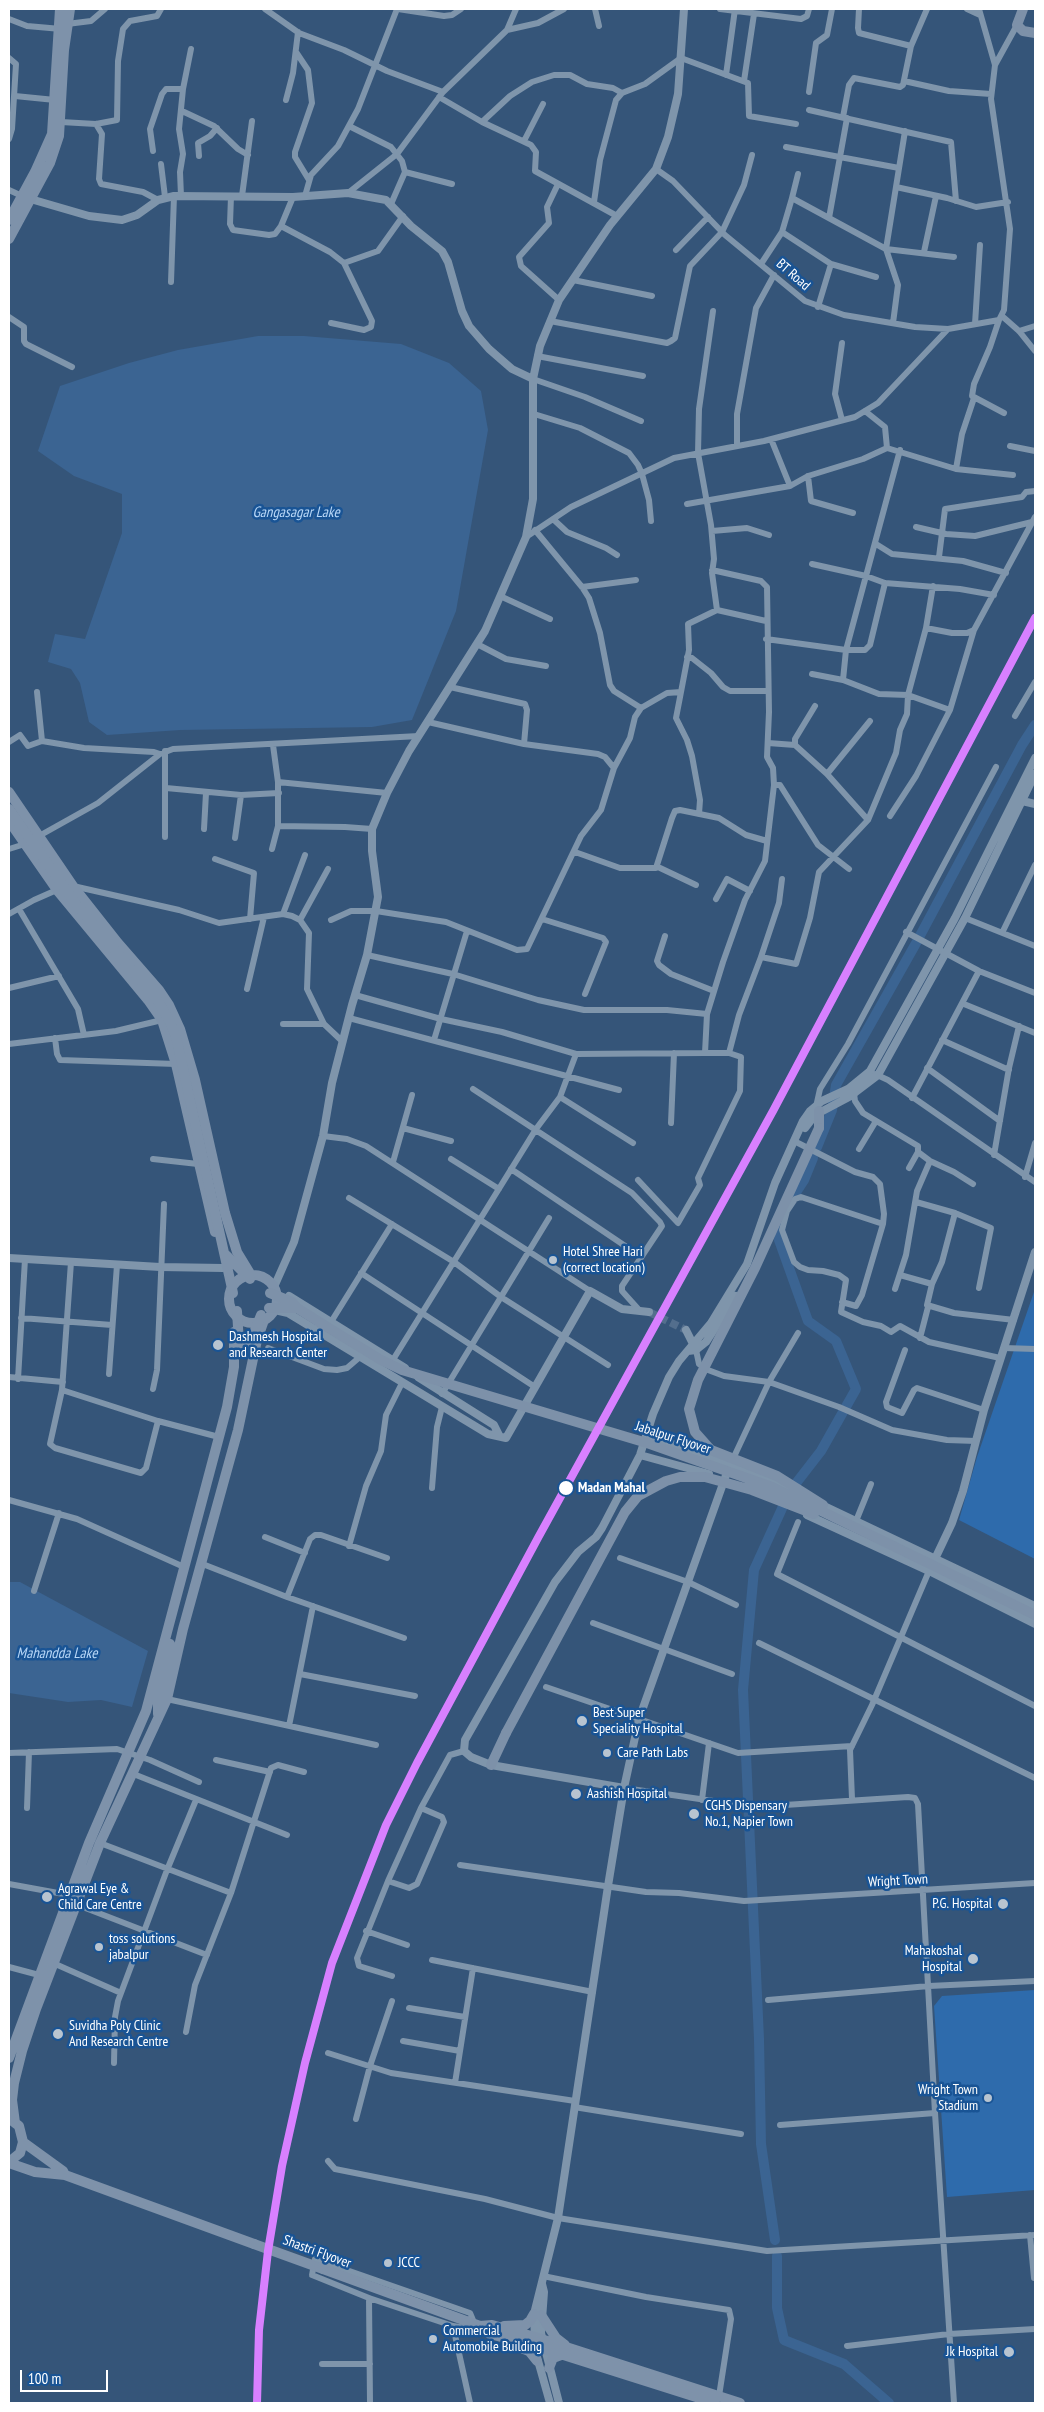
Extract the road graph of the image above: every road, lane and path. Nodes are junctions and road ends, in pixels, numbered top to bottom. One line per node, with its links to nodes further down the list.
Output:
1 (60, 9): 26 (highway)
2 (70, 9): 26 (highway)
3 (105, 9): 26 (street)
4 (161, 9): 55 (street)
5 (265, 9): 28 (street)
6 (398, 9): 7 (street); 36 (street)
7 (461, 9)
8 (516, 9): 27 (street)
9 (564, 9): 27 (street)
10 (595, 9): 25 (street)
11 (684, 9): 34 (street)
12 (720, 9): 19 (street)
13 (809, 9): 20 (street)
14 (832, 9): 41 (street)
15 (859, 9): 30 (street)
16 (927, 9): 30 (street)
17 (967, 9): 21 (street)
18 (1023, 9): 24 (main road)
19 (735, 10): 22 (street); 37 (street)
20 (770, 12): 22 (street)
21 (980, 12): 35 (street)
22 (754, 14): 38 (street)
23 (9, 19): 26 (street)
24 (1017, 25): 29 (main road); 35 (street)
25 (599, 26)
26 (64, 28): 46 (highway); 53 (highway)
27 (507, 30): 43 (street)
28 (298, 32): 32 (street); 36 (street)
29 (1035, 33)
30 (911, 46): 39 (street)
31 (192, 49): 40 (street)
32 (296, 52): 47 (street); 74 (street)
33 (9, 58): 45 (street)
34 (681, 58): 37 (street); 42 (street); 71 (street)
35 (995, 65): 44 (street)
36 (375, 66): 43 (street); 57 (street)
37 (726, 75): 38 (street)
38 (744, 81): 56 (street)
39 (904, 81): 44 (street); 51 (street)
40 (183, 89): 50 (street); 63 (street)
41 (809, 92)
42 (622, 93): 54 (street); 89 (street)
43 (441, 94): 54 (street); 64 (street)
44 (991, 94): 90 (street)
45 (15, 96): 46 (street); 60 (street)
46 (55, 100): 85 (highway)
47 (286, 100)
48 (543, 104): 61 (street)
49 (809, 110): 51 (street)
50 (182, 111): 58 (street); 84 (street)
51 (845, 118): 59 (street); 68 (street)
52 (252, 121): 67 (street)
53 (61, 122): 55 (street); 85 (highway)
54 (482, 122): 61 (street)
55 (96, 124): 84 (street)
56 (796, 124)
57 (350, 126): 64 (street); 74 (street)
58 (217, 128): 66 (street); 67 (street)
59 (905, 131): 70 (street); 88 (street)
60 (9, 139)
61 (524, 141): 76 (street)
62 (786, 147): 68 (street)
63 (153, 151)
64 (397, 154): 72 (street); 79 (street)
65 (752, 155): 98 (street)
66 (199, 156)
67 (248, 156): 81 (street)
68 (840, 157): 70 (street); 95 (street)
69 (161, 164): 84 (street)
70 (899, 168): 77 (street)
71 (656, 169): 93 (street); 94 (street, BT Road)
72 (405, 172): 75 (street); 91 (street)
73 (798, 174): 87 (street)
74 (309, 180): 82 (street)
75 (452, 184)
76 (558, 184): 89 (street); 114 (street)
77 (896, 187): 83 (street); 102 (street)
78 (9, 190): 85 (street)
79 (348, 193): 82 (street); 91 (street)
80 (231, 196): 81 (street); 84 (street); 97 (street)
81 (242, 196): 86 (street)
82 (305, 196): 86 (street)
83 (936, 196): 88 (street); 104 (street)
84 (170, 197): 85 (street); 112 (street)
85 (27, 198): 96 (highway); 100 (highway)
86 (293, 198): 97 (street)
87 (792, 198): 95 (street); 99 (street)
88 (956, 201): 90 (street)
89 (594, 202): 93 (street)
90 (1008, 202): 118 (street)
91 (391, 204): 92 (street)
92 (403, 216): 106 (street); 131 (street)
93 (617, 216): 111 (street)
94 (708, 217): 98 (street, BT Road); 103 (street)
95 (829, 218): 102 (street)
96 (9, 220)
97 (281, 226): 106 (street)
98 (722, 232): 107 (street, BT Road); 119 (street)
99 (782, 232): 107 (street); 108 (street)
100 (9, 239)
101 (980, 245): 122 (street)
102 (886, 249): 104 (street); 121 (street)
103 (676, 250)
104 (924, 252): 105 (street)
105 (954, 257)
106 (344, 263): 120 (street)
107 (761, 264): 109 (street, BT Road)
108 (831, 264): 110 (street); 115 (street)
109 (774, 275): 115 (street, BT Road); 139 (street)
110 (876, 277)
111 (573, 280): 113 (street); 114 (street)
112 (171, 282)
113 (652, 296)
114 (558, 300): 119 (street)
115 (818, 307): 121 (street, BT Road)
116 (713, 311): 144 (street)
117 (9, 317): 129 (street)
118 (1000, 318): 122 (street, BT Road); 125 (street); 132 (street)
119 (550, 321): 128 (street)
120 (331, 323)
121 (893, 323): 124 (street, BT Road)
122 (975, 324): 124 (street, BT Road)
123 (1035, 326): 125 (street)
124 (948, 329): 133 (street)
125 (1019, 331): 127 (street)
126 (842, 343): 136 (street)
127 (1035, 351)
128 (537, 356): 130 (street); 131 (street)
129 (72, 366)
130 (644, 376)
131 (533, 379): 135 (street); 137 (street)
132 (974, 398): 134 (street); 145 (street)
133 (865, 411): 136 (street); 141 (street)
134 (1004, 413)
135 (534, 414): 146 (street); 162 (street)
136 (842, 420): 138 (street)
137 (640, 421)
138 (771, 439): 139 (street); 149 (street)
139 (737, 446): 144 (street)
140 (1010, 446): 143 (street)
141 (887, 448): 142 (street); 148 (street)
142 (900, 450): 145 (street); 163 (street)
143 (1035, 451)
144 (698, 453): 146 (street); 151 (street)
145 (956, 469): 147 (street)
146 (642, 474): 154 (street); 156 (street)
147 (1012, 474)
148 (808, 476): 149 (street); 153 (street)
149 (790, 486): 151 (street)
150 (1035, 491): 160 (street)
151 (707, 500): 152 (street); 159 (street)
152 (687, 504)
153 (853, 513)
154 (553, 519): 158 (street); 164 (street)
155 (1034, 519): 160 (street); 168 (street)
156 (651, 521)
157 (916, 527): 160 (street)
158 (535, 530): 162 (street); 173 (street)
159 (712, 531): 161 (street); 167 (street)
160 (942, 533): 165 (street)
161 (769, 535)
162 (526, 537): 175 (street)
163 (876, 544): 165 (street); 169 (street)
164 (617, 556)
165 (939, 557): 168 (street)
166 (812, 564): 169 (street)
167 (712, 570): 176 (street); 178 (street)
168 (1006, 573): 174 (street)
169 (866, 576): 171 (street); 183 (street)
170 (636, 580): 173 (street)
171 (885, 583): 172 (street); 183 (street)
172 (933, 586): 174 (street); 179 (street)
173 (582, 587): 195 (street)
174 (994, 595): 180 (street)
175 (500, 596): 177 (street); 182 (street)
176 (717, 610): 178 (street); 184 (street)
177 (550, 619)
178 (766, 621): 181 (street)
179 (926, 628): 180 (street); 193 (street)
180 (974, 630): 196 (street)
181 (766, 639): 183 (street); 190 (street)
182 (477, 644): 185 (street); 189 (street)
183 (846, 650): 187 (street)
184 (687, 657): 190 (street); 192 (street)
185 (546, 666)
186 (812, 674): 187 (street)
187 (843, 680): 193 (street)
188 (1035, 682): 197 (street)
189 (450, 687): 199 (street); 204 (street)
190 (768, 690): 203 (street)
191 (37, 692): 201 (street)
192 (681, 692): 195 (street); 224 (street)
193 (908, 695): 196 (street); 226 (street)
194 (815, 706): 206 (street)
195 (641, 708): 210 (street)
196 (950, 710): 225 (street)
197 (1015, 716)
198 (870, 721): 211 (street)
199 (428, 722): 200 (street); 204 (street)
200 (419, 736): 205 (street); 219 (street)
201 (42, 741): 202 (street); 207 (street)
202 (9, 742)
203 (768, 743): 206 (street); 214 (street)
204 (524, 744): 210 (street)
205 (273, 745): 207 (street); 213 (street)
206 (794, 745): 211 (street)
207 (163, 753): 215 (street); 231 (street)
208 (1035, 758): 221 (street)
209 (996, 767): 264 (street)
210 (614, 768): 238 (street)
211 (827, 774): 226 (street)
212 (1035, 774): 221 (street)
213 (278, 782): 218 (street); 219 (street)
214 (774, 785): 234 (street); 240 (street)
215 (166, 788): 217 (street); 232 (street)
216 (9, 792): 231 (highway)
217 (206, 793): 220 (street); 229 (street)
218 (278, 793): 220 (street); 228 (street)
219 (387, 793): 230 (street)
220 (241, 795): 233 (street)
221 (1017, 799): 222 (street); 257 (street); 267 (street)
222 (1035, 804)
223 (9, 809): 348 (highway, bridge)
224 (699, 814): 234 (street); 242 (street)
225 (890, 816)
226 (868, 820): 240 (street)
227 (9, 821): 235 (highway)
228 (278, 826): 230 (street); 237 (street)
229 (204, 829)
230 (372, 829): 253 (street)
231 (39, 836): 247 (highway)
232 (165, 836)
233 (235, 838)
234 (767, 841): 250 (street)
235 (25, 844): 236 (street); 249 (highway)
236 (9, 849)
237 (272, 849)
238 (575, 852): 242 (street); 259 (street)
239 (305, 855): 255 (street)
240 (833, 857): 245 (street); 269 (street)
241 (215, 859): 258 (street)
242 (658, 867): 248 (street)
243 (1034, 868): 263 (street)
244 (328, 869): 260 (street)
245 (849, 869)
246 (782, 879): 269 (street)
247 (73, 886): 249 (street); 258 (street); 359 (highway)
248 (696, 886)
249 (57, 890): 252 (street); 283 (highway)
250 (750, 891): 251 (street); 275 (street)
251 (716, 899)
252 (19, 909): 254 (street); 272 (street)
253 (376, 911): 261 (street); 262 (street); 268 (street)
254 (9, 914)
255 (283, 914): 256 (street); 260 (street)
256 (264, 917): 258 (street); 274 (street)
257 (965, 918): 263 (street); 267 (street)
258 (250, 919)
259 (542, 919): 262 (street); 277 (street)
260 (300, 920): 285 (street)
261 (331, 920)
262 (467, 931): 271 (street)
263 (1003, 931): 266 (street)
264 (909, 934): 267 (street); 310 (street)
265 (665, 936): 275 (street)
266 (1035, 946)
267 (943, 952): 270 (street); 301 (street); 303 (street)
268 (367, 955): 271 (street); 278 (street)
269 (761, 957): 296 (street)
270 (980, 972): 276 (street); 279 (street)
271 (453, 974): 280 (street); 282 (street)
272 (59, 976): 273 (street); 288 (street)
273 (9, 988)
274 (247, 989)
275 (714, 991): 280 (street)
276 (1035, 993)
277 (585, 994)
278 (355, 995): 281 (street); 282 (street)
279 (964, 1004): 286 (street); 291 (street)
280 (707, 1014): 295 (street)
281 (349, 1018): 290 (street); 292 (street)
282 (441, 1019): 290 (street); 297 (street)
283 (162, 1020): 288 (street); 298 (highway)
284 (283, 1024): 285 (street)
285 (324, 1024): 292 (street)
286 (1019, 1026): 287 (street); 300 (street)
287 (1035, 1033)
288 (84, 1035): 289 (street)
289 (56, 1038): 293 (street); 298 (street)
290 (434, 1040): 302 (street)
291 (942, 1040): 299 (street); 300 (street)
292 (342, 1042): 316 (street)
293 (9, 1044)
294 (674, 1053): 295 (street); 297 (street); 313 (street)
295 (705, 1053): 296 (street)
296 (729, 1053): 337 (street)
297 (576, 1054): 302 (street)
298 (176, 1064): 328 (highway)
299 (927, 1068): 309 (street); 312 (street)
300 (1009, 1070): 312 (street)
301 (870, 1071): 303 (street); 306 (street)
302 (570, 1075): 305 (street); 308 (street)
303 (878, 1075): 306 (street); 309 (street)
304 (473, 1089): 315 (street)
305 (619, 1090)
306 (850, 1093): 310 (street); 311 (street)
307 (412, 1095): 314 (street)
308 (560, 1098): 315 (street); 318 (street)
309 (912, 1098): 323 (street)
310 (819, 1109): 319 (street); 386 (street); 420 (main road, bridge)
311 (876, 1121): 321 (street); 322 (street)
312 (1000, 1122): 323 (street)
313 (671, 1123)
314 (403, 1128): 317 (street); 327 (street)
315 (536, 1129): 330 (street); 340 (street)
316 (323, 1136): 327 (street); 363 (street)
317 (452, 1142)
318 (633, 1143)
319 (798, 1143): 345 (street); 386 (street)
320 (1035, 1143): 331 (street)
321 (859, 1149)
322 (918, 1152): 326 (street); 329 (street)
323 (994, 1154): 331 (street)
324 (153, 1159): 328 (street)
325 (451, 1159): 335 (street)
326 (930, 1161): 334 (street); 338 (street)
327 (393, 1162): 343 (street)
328 (198, 1164): 356 (highway)
329 (909, 1168)
330 (511, 1169): 335 (street); 349 (street)
331 (1025, 1176): 333 (street)
332 (638, 1180): 337 (street)
333 (1035, 1182)
334 (972, 1184)
335 (499, 1189): 343 (street)
336 (350, 1198): 344 (street)
337 (655, 1198): 340 (street)
338 (916, 1202): 341 (street); 358 (street)
339 (164, 1204): 355 (street)
340 (647, 1208): 349 (street)
341 (955, 1213): 360 (street); 361 (street)
342 (549, 1218): 346 (street)
343 (480, 1220): 346 (street); 353 (street)
344 (392, 1224): 353 (street); 357 (street)
345 (883, 1224): 367 (street); 367 (street)
346 (528, 1252): 364 (street); 366 (street)
347 (1035, 1252): 376 (street)
348 (226, 1255): 359 (highway, bridge); 365 (highway, bridge)
349 (640, 1256): 371 (street)
350 (9, 1258): 351 (street)
351 (24, 1259): 352 (street); 374 (street)
352 (71, 1262): 354 (street); 377 (street)
353 (454, 1262): 366 (street); 373 (street)
354 (117, 1264): 355 (street); 379 (street)
355 (160, 1267): 356 (street); 403 (street)
356 (223, 1268): 365 (highway)
357 (360, 1273): 373 (street); 378 (street)
358 (900, 1275): 360 (street); 362 (street)
359 (250, 1277): 363 (highway); 365 (highway)
360 (932, 1284): 368 (street)
361 (979, 1288)
362 (895, 1289)
363 (274, 1290): 369 (main road, Jabalpur Flyover, bridge); 370 (highway, bridge); 378 (street)
364 (590, 1291): 371 (street); 382 (street)
365 (231, 1295): 372 (highway)
366 (501, 1297): 382 (street); 384 (street)
367 (842, 1302): 383 (street)
368 (928, 1307): 376 (street); 383 (street)
369 (297, 1308): 370 (main road, bridge); 420 (main road, Jabalpur Flyover, bridge)
370 (271, 1309): 375 (highway, bridge); 391 (street)
371 (644, 1311)
372 (236, 1312): 375 (highway); 390 (highway, bridge); 411 (highway)
373 (421, 1314): 384 (street); 393 (street)
374 (21, 1318): 377 (street); 398 (street)
375 (262, 1318): 390 (highway, bridge); 429 (highway)
376 (1014, 1320): 387 (street)
377 (68, 1322): 379 (street); 399 (street)
378 (331, 1322): 393 (street)
379 (112, 1325): 396 (street)
380 (686, 1330): 386 (street)
381 (798, 1333): 401 (street)
382 (562, 1336): 394 (street); 402 (street)
383 (920, 1338): 392 (street)
384 (470, 1346): 402 (street); 405 (street)
385 (268, 1348): 391 (street)
386 (692, 1348): 401 (street); 410 (street)
387 (1004, 1348): 388 (street); 392 (street)
388 (1035, 1349)
389 (905, 1350): 407 (street)
390 (243, 1352): 449 (highway)
391 (361, 1356): 395 (street)
392 (1000, 1358): 407 (street)
393 (394, 1359): 395 (street); 405 (street)
394 (608, 1365)
395 (385, 1372): 400 (street)
396 (109, 1374)
397 (9, 1377): 398 (street)
398 (18, 1378): 399 (street)
399 (63, 1382): 404 (street)
400 (402, 1382): 406 (street); 424 (street)
401 (769, 1382): 412 (street); 414 (street)
402 (535, 1387): 409 (street)
403 (153, 1389)
404 (62, 1390): 408 (street); 408 (street)
405 (442, 1394): 409 (street)
406 (442, 1406): 409 (street); 417 (street)
407 (984, 1410): 412 (street)
408 (158, 1421): 411 (street)
409 (499, 1435)
410 (647, 1435): 413 (street); 414 (street)
411 (219, 1437): 430 (highway)
412 (976, 1441): 426 (street)
413 (640, 1455): 415 (street); 458 (street)
414 (730, 1464): 415 (street); 422 (street, bridge)
415 (724, 1478): 431 (street, bridge); 432 (street)
416 (871, 1484): 422 (street)
417 (432, 1488)
418 (9, 1500): 419 (street)
419 (59, 1513): 430 (street); 433 (street)
420 (836, 1518): 438 (main road, Jabalpur Flyover, bridge); 463 (main road, bridge)
421 (798, 1522): 442 (street)
422 (856, 1522): 426 (street)
423 (264, 1537): 425 (street)
424 (350, 1546): 425 (street); 427 (street)
425 (305, 1553): 434 (street)
426 (936, 1557): 431 (street); 437 (street)
427 (386, 1558)
428 (620, 1558): 432 (street)
429 (200, 1563): 434 (street); 449 (highway)
430 (184, 1567): 452 (highway)
431 (929, 1572): 440 (street); 442 (street)
432 (688, 1582): 435 (street); 444 (street)
433 (34, 1591)
434 (287, 1597): 436 (street)
435 (736, 1605)
436 (313, 1606): 441 (street); 445 (street)
437 (1035, 1606)
438 (1035, 1614)
439 (593, 1623): 444 (street)
440 (1035, 1624)
441 (404, 1638)
442 (899, 1638): 450 (street); 451 (street)
443 (759, 1643): 450 (street)
444 (664, 1650): 446 (street); 453 (street)
445 (300, 1674): 448 (street); 454 (street)
446 (732, 1674)
447 (546, 1687): 453 (street)
448 (415, 1696)
449 (163, 1699): 452 (highway); 454 (street); 461 (highway)
450 (875, 1700): 457 (street); 467 (street)
451 (1035, 1706)
452 (146, 1711): 461 (highway)
453 (639, 1719): 455 (street); 469 (street)
454 (289, 1726): 456 (street)
455 (709, 1743): 457 (street); 472 (street)
456 (376, 1746)
457 (852, 1746): 470 (street)
458 (464, 1751): 463 (street); 476 (street)
459 (29, 1752): 460 (street); 461 (street); 475 (street)
460 (9, 1753)
461 (134, 1755): 466 (highway); 468 (street); 488 (highway)
462 (216, 1760): 464 (street)
463 (491, 1765): 469 (street)
464 (270, 1772): 465 (street); 477 (street)
465 (304, 1772)
466 (131, 1774): 471 (street); 479 (highway)
467 (1035, 1778)
468 (199, 1782)
469 (624, 1788): 472 (street); 485 (street)
470 (852, 1799): 474 (street); 486 (street)
471 (196, 1800): 477 (street); 481 (street)
472 (702, 1800): 473 (street)
473 (734, 1804)
474 (754, 1807)
475 (26, 1808)
476 (421, 1808): 482 (street); 482 (street)
477 (254, 1823): 478 (street); 487 (street)
478 (287, 1834)
479 (100, 1844): 481 (street); 488 (highway)
480 (460, 1864): 485 (street, Wright Town)
481 (167, 1870): 487 (street); 489 (street)
482 (388, 1881): 490 (street)
483 (1035, 1883): 486 (street, Wright Town)
484 (9, 1884): 488 (street)
485 (608, 1886): 486 (street, Wright Town); 501 (street)
486 (922, 1892): 500 (street)
487 (231, 1893): 492 (street)
488 (72, 1900): 489 (street); 494 (highway); 497 (highway)
489 (144, 1930): 492 (street); 502 (street)
490 (366, 1931): 491 (street); 498 (street)
491 (407, 1945)
492 (207, 1956): 507 (street)
493 (432, 1960): 496 (street)
494 (54, 1963): 502 (street); 518 (highway)
495 (9, 1967): 497 (street)
496 (474, 1968): 501 (street); 506 (street)
497 (38, 1975): 511 (highway)
498 (392, 1976)
499 (1035, 1981): 500 (street)
500 (928, 1986): 503 (street); 516 (street)
501 (593, 1992): 515 (street)
502 (121, 1993): 512 (street)
503 (768, 2000)
504 (392, 2001): 513 (street)
505 (409, 2008): 506 (street)
506 (465, 2018): 509 (street)
507 (186, 2032)
508 (403, 2041): 509 (street)
509 (460, 2051): 514 (street)
510 (328, 2053): 513 (street)
511 (9, 2058)
512 (114, 2063)
513 (370, 2066): 514 (street); 517 (street)
514 (454, 2083): 515 (street)
515 (575, 2104): 520 (street); 525 (street)
516 (935, 2113): 519 (street); 527 (street)
517 (356, 2119)
518 (12, 2121): 521 (highway)
519 (780, 2125)
520 (741, 2134)
521 (23, 2142): 523 (highway); 524 (highway)
522 (328, 2162): 525 (street)
523 (9, 2163): 524 (highway)
524 (65, 2175): 532 (highway, Shastri Flyover, bridge)
525 (558, 2218): 527 (street); 529 (street)
526 (1033, 2235): 527 (street); 528 (street)
527 (943, 2241): 536 (street)
528 (1034, 2278)
529 (542, 2280): 531 (street); 544 (street)
530 (369, 2298): 532 (street); 533 (street); 542 (street)
531 (537, 2314): 535 (highway); 537 (street); 539 (highway)
532 (478, 2325): 533 (street); 535 (highway, Shastri Flyover)
533 (453, 2326): 546 (street)
534 (1035, 2330): 536 (street)
535 (499, 2332): 537 (highway); 540 (highway)
536 (949, 2334): 538 (street); 550 (street)
537 (539, 2343): 539 (highway); 540 (street); 543 (street)
538 (847, 2346)
539 (564, 2351): 543 (highway); 544 (highway)
540 (538, 2361): 547 (street)
541 (322, 2364): 542 (street)
542 (370, 2364): 545 (street)
543 (549, 2368): 548 (street)
544 (717, 2400): 549 (highway)
545 (370, 2403)
546 (470, 2403)
547 (550, 2403)
548 (559, 2403)
549 (740, 2403)
550 (954, 2403)

